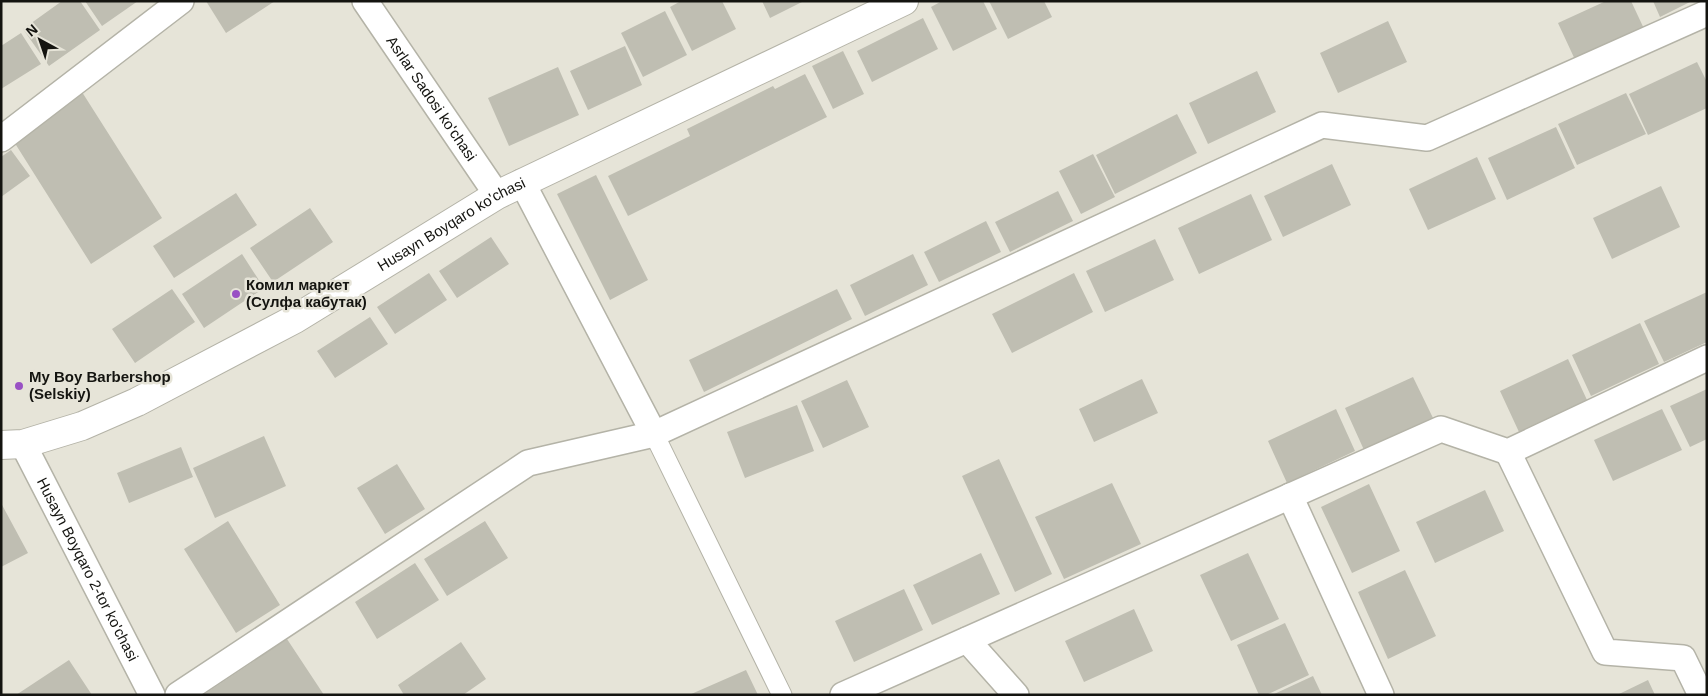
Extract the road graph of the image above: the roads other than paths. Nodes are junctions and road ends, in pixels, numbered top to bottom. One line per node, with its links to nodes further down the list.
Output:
1 (181, 1): 5 (street)
2 (365, 1): 7 (street, Asrlar Sadosi ko'chasi)
3 (904, 1): 6 (main road, Husayn Boyqaro ko'chasi)
4 (1707, 13): 9 (street)
5 (2, 136)
6 (522, 182): 7 (main road, Husayn Boyqaro ko'chasi); 9 (street)
7 (497, 195): 10 (main road, Husayn Boyqaro ko'chasi)
8 (1707, 358): 11 (street)
9 (654, 434): 15 (street); 16 (street)
10 (12, 444): 14 (street, Husayn Boyqaro 2-tor ko'chasi)
11 (1508, 452): 12 (street); 20 (street)
12 (1290, 496): 13 (street); 19 (street)
13 (967, 640): 17 (street); 18 (street)
14 (152, 695)
15 (178, 695)
16 (782, 695)
17 (843, 695)
18 (1016, 695)
19 (1381, 695)
20 (1701, 695)

